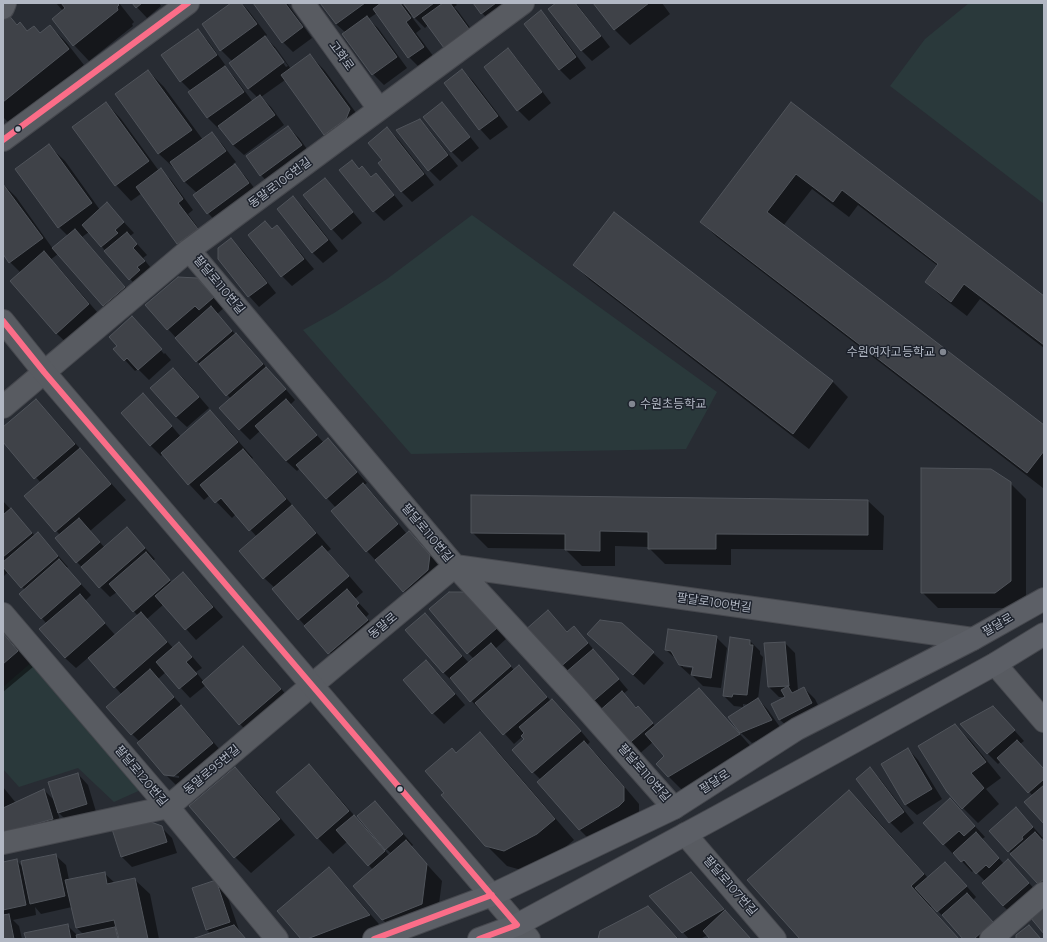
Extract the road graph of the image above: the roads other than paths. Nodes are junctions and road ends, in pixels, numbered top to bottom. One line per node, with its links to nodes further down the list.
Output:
1 (5, 3): 5 (street)
2 (188, 3): 7 (street)
3 (303, 3): 6 (street, 고화로)
4 (523, 3): 6 (street, 동말로106번길)
5 (3, 8)
6 (379, 109): 8 (street, 동말로106번길)
7 (3, 140)
8 (190, 250): 10 (street, 동말로106번길); 12 (street, 팔달로110번길)
9 (3, 321): 10 (street)
10 (44, 372): 11 (street, 동말로106번길); 18 (street)
11 (3, 407)
12 (455, 566): 16 (street, 팔달로100번길); 18 (street, 동말로); 21 (street, 팔달로110번길)
13 (1044, 599): 16 (main road, 팔달로)
14 (3, 614): 20 (street, 팔달로120번길)
15 (1044, 634): 17 (main road)
16 (973, 639): 21 (main road, 팔달로)
17 (995, 664): 19 (street); 22 (main road)
18 (312, 685): 20 (street, 동말로95번길); 25 (street)
19 (1044, 721)
20 (168, 807): 23 (street, 동말로95번길); 27 (street, 팔달로120번길)
21 (674, 808): 25 (main road, 팔달로)
22 (685, 834): 26 (main road); 30 (street, 팔달로107번길)
23 (3, 844)
24 (1044, 893): 31 (street)
25 (492, 894): 26 (street); 28 (main road, 팔달로)
26 (523, 932): 29 (main road)
27 (278, 939)
28 (374, 939)
29 (479, 939)
30 (775, 939)
31 (992, 939)

